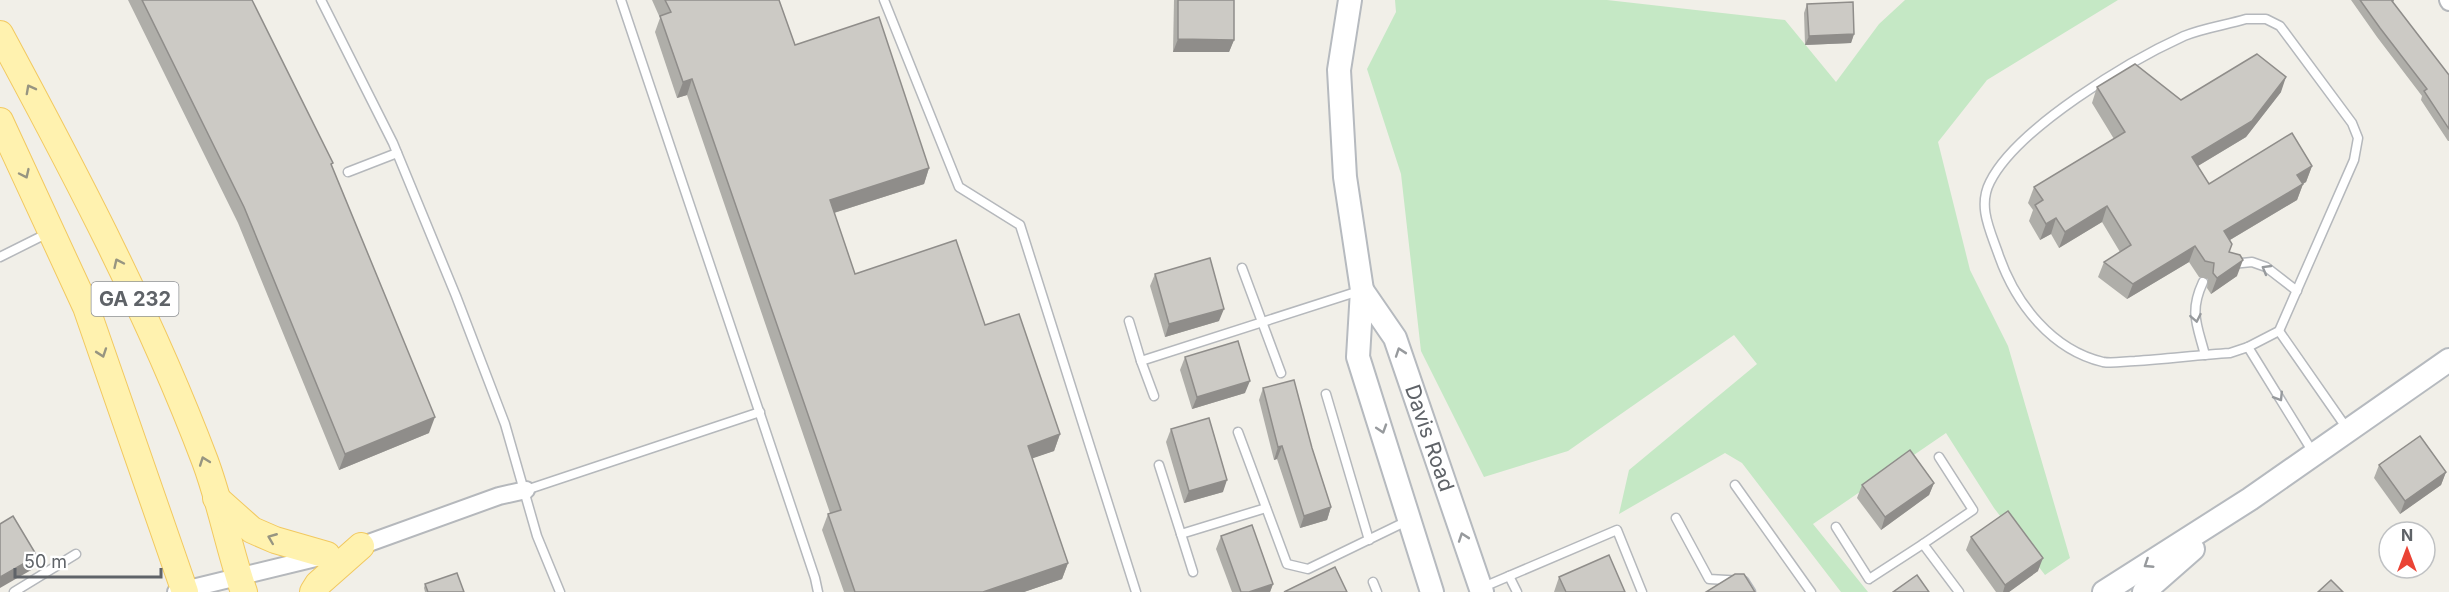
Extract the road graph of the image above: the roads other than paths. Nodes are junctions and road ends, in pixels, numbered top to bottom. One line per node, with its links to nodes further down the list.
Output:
1 (321, 0): 7 (lane)
2 (621, 0): 26 (lane)
3 (884, 0): 56 (lane)
4 (1350, 0): 14 (main road, Davis Road)
5 (0, 34): 34 (main road, GA 232, one-way to 5)
6 (0, 121): 9 (main road, GA 232, one-way to 9)
7 (397, 153): 8 (lane); 33 (lane)
8 (348, 172)
9 (51, 232): 10 (lane); 51 (main road, GA 232, one-way to 51)
10 (0, 256)
11 (2229, 264): 15 (lane, one-way to 11)
12 (1242, 268): 17 (lane)
13 (2203, 282): 20 (lane, one-way to 20)
14 (1362, 290): 17 (lane); 38 (main road, Davis Road, one-way to 38); 50 (main road, Davis Road, one-way to 14)
15 (2297, 291): 18 (lane); 20 (lane)
16 (1129, 321): 22 (lane)
17 (1261, 322): 22 (lane); 23 (lane)
18 (2279, 331): 19 (lane); 27 (lane)
19 (2248, 347): 20 (lane); 29 (lane, one-way to 29)
20 (2205, 355)
21 (2449, 360): 27 (main road)
22 (1141, 361): 25 (lane)
23 (1281, 372)
24 (1326, 394): 41 (lane)
25 (1154, 396)
26 (760, 412): 33 (lane); 55 (lane)
27 (2348, 430): 29 (main road)
28 (1238, 432): 36 (lane)
29 (2314, 454): 35 (main road)
30 (1939, 457): 42 (lane)
31 (1159, 465): 40 (lane)
32 (1735, 485): 62 (lane)
33 (526, 490): 43 (street); 54 (lane)
34 (216, 498): 45 (main road, one-way to 34); 49 (main road, GA 232)
35 (2250, 499): 64 (main road, one-way to 64); 65 (main road)
36 (1266, 508): 40 (lane); 41 (lane)
37 (1676, 518): 61 (lane)
38 (1411, 520): 41 (lane); 58 (main road, Davis Road)
39 (1836, 527): 42 (lane)
40 (1181, 534): 46 (lane)
41 (1369, 540)
42 (1923, 544): 63 (lane)
43 (361, 546): 45 (street); 53 (main road)
44 (76, 554): 52 (lane)
45 (327, 555): 49 (street)
46 (1193, 572)
47 (1509, 576): 50 (lane); 59 (lane); 60 (lane)
48 (1373, 582): 57 (lane)
49 (242, 585): 51 (street)
50 (1481, 590)
51 (182, 591)
52 (14, 592)
53 (313, 592)
54 (560, 592)
55 (818, 592)
56 (1136, 592)
57 (1377, 592)
58 (1431, 592)
59 (1517, 592)
60 (1641, 592)
61 (1751, 592)
62 (1811, 592)
63 (1959, 592)
64 (2104, 592)
65 (2144, 592)

